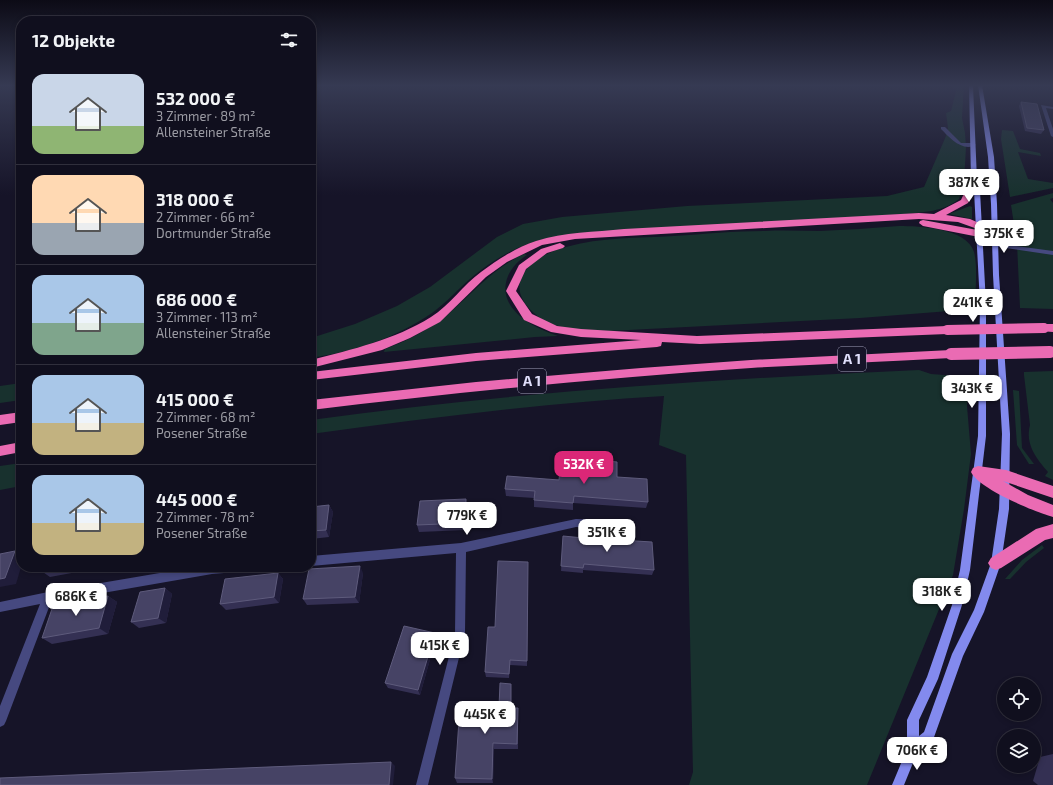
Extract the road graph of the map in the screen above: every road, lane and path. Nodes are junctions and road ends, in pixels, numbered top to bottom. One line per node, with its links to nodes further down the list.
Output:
1 (972, 122): 6 (main road)
2 (986, 122): 10 (main road)
3 (1048, 122): 5 (street)
4 (943, 128): 6 (street)
5 (1053, 136)
6 (973, 145): 7 (main road)
7 (974, 180): 8 (highway); 9 (main road)
8 (936, 216): 9 (highway); 16 (highway)
9 (979, 229): 10 (highway); 14 (highway); 23 (main road)
10 (994, 233): 11 (main road)
11 (994, 245): 12 (street); 24 (main road)
12 (1053, 253)
13 (1048, 328): 14 (highway, A 1, bridge)
14 (700, 340): 17 (highway, A 1)
15 (1051, 352): 18 (highway, A 1, bridge)
16 (316, 363)
17 (316, 375)
18 (316, 403)
19 (16, 418): 20 (highway)
20 (0, 420)
21 (16, 448): 22 (highway)
22 (0, 451)
23 (978, 472): 24 (highway); 25 (highway); 37 (main road)
24 (1006, 476): 25 (main road); 26 (highway)
25 (1005, 491): 27 (highway); 32 (main road)
26 (1053, 492)
27 (1053, 511)
28 (622, 526): 30 (street)
29 (1053, 531): 32 (highway)
30 (461, 548): 31 (street); 38 (street)
31 (316, 561)
32 (996, 563): 37 (main road)
33 (194, 572): 34 (street)
34 (48, 597): 35 (street); 36 (street)
35 (0, 607)
36 (0, 721)
37 (913, 749): 39 (main road)
38 (422, 785)
39 (898, 785)

